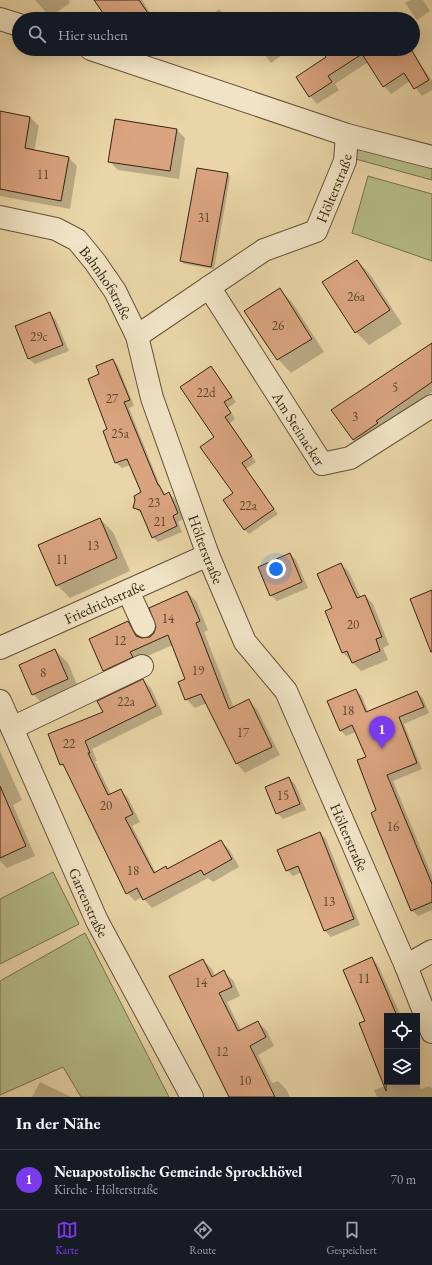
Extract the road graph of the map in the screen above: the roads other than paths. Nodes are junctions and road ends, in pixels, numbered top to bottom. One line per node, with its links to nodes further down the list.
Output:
1 (0, 19): 2 (street)
2 (12, 23)
3 (112, 56): 4 (street, Hölterstraße)
4 (347, 135): 5 (street, Hölterstraße); 7 (street, Hölterstraße)
5 (432, 157)
6 (0, 217): 8 (street, Bahnhofstraße)
7 (210, 287): 8 (street, Hölterstraße); 9 (street, Am Steinacker)
8 (137, 336): 10 (street, Hölterstraße)
9 (432, 406)
10 (208, 555): 11 (street, Friedrichstraße); 18 (street, Hölterstraße)
11 (128, 591): 12 (street); 13 (street, Friedrichstraße)
12 (144, 626)
13 (0, 648)
14 (142, 666): 16 (street)
15 (0, 701): 16 (street, Gartenstraße)
16 (12, 728): 20 (street, Gartenstraße)
17 (432, 951): 18 (street)
18 (406, 966): 19 (street, Hölterstraße)
19 (432, 1032)
20 (192, 1097)

